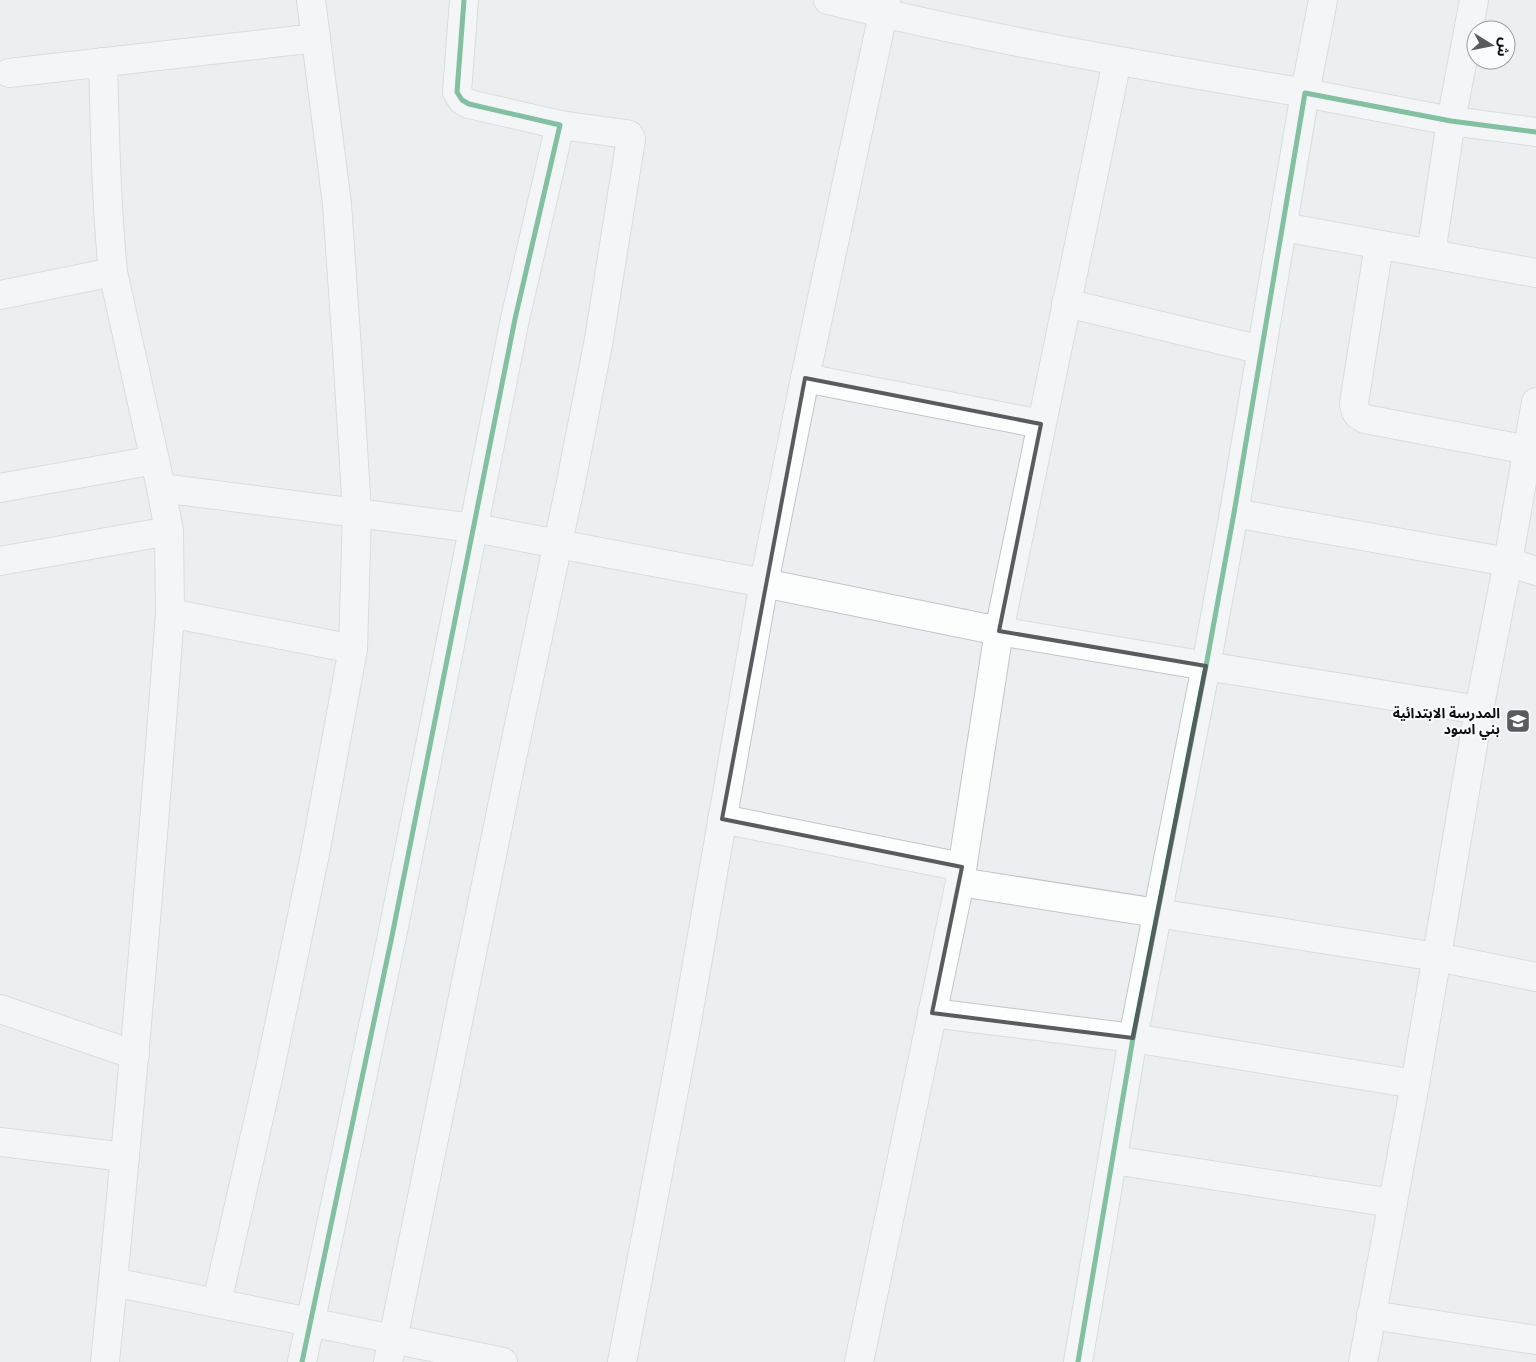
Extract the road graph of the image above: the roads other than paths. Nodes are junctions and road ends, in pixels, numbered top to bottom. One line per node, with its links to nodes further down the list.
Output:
1 (311, 0): 7 (street)
2 (464, 0): 13 (street)
3 (828, 0): 6 (street)
4 (1323, 0): 11 (street)
5 (1474, 0): 12 (street)
6 (885, 7): 8 (street); 23 (street)
7 (316, 38): 9 (street); 30 (street)
8 (1117, 61): 11 (street); 21 (street)
9 (104, 62): 10 (street); 18 (street)
10 (9, 74)
11 (1305, 93): 12 (street); 15 (street)
12 (1451, 121): 14 (street); 17 (street)
13 (560, 125): 32 (street); 34 (street)
14 (1536, 132)
15 (1283, 227): 16 (street); 22 (street)
16 (1380, 245): 17 (street); 26 (street)
17 (1430, 254): 19 (street)
18 (113, 272): 20 (street); 27 (street)
19 (1536, 274)
20 (0, 295)
21 (1066, 303): 22 (street); 25 (street)
22 (1262, 350): 31 (street)
23 (805, 378): 25 (street); 38 (street)
24 (1536, 402): 26 (street)
25 (1041, 424): 40 (street)
26 (1528, 450): 36 (street)
27 (155, 460): 28 (street); 29 (street)
28 (0, 488)
29 (161, 488): 30 (street); 33 (street)
30 (357, 513): 32 (street); 41 (street)
31 (1234, 513): 36 (street); 42 (street)
32 (474, 528): 34 (street); 61 (street)
33 (170, 531): 35 (street); 39 (street)
34 (558, 544): 38 (street); 63 (street)
35 (0, 561)
36 (1508, 562): 37 (street); 43 (street)
37 (1536, 570)
38 (764, 583): 40 (street); 44 (street)
39 (170, 613): 41 (street); 52 (street)
40 (1000, 631): 42 (street); 45 (street)
41 (352, 649): 59 (street)
42 (1206, 666): 43 (street); 46 (street)
43 (1479, 710): 47 (street)
44 (722, 819): 45 (street); 67 (street)
45 (961, 874): 46 (street); 50 (street)
46 (1157, 914): 47 (street); 51 (street)
47 (1437, 957): 48 (street); 53 (street)
48 (1536, 977)
49 (0, 1009): 52 (street)
50 (932, 1013): 51 (street); 68 (street)
51 (1134, 1038): 53 (street); 56 (street)
52 (135, 1055): 55 (street)
53 (1415, 1084): 57 (street)
54 (0, 1142): 55 (street)
55 (125, 1157): 58 (street)
56 (1112, 1160): 57 (street); 69 (street)
57 (1393, 1203): 60 (street)
58 (113, 1282): 59 (street); 64 (street)
59 (217, 1302): 61 (street)
60 (1371, 1315): 62 (street); 70 (street)
61 (310, 1322): 63 (street); 65 (street)
62 (1536, 1340)
63 (390, 1350): 66 (street)
64 (106, 1362)
65 (302, 1362)
66 (503, 1362)
67 (622, 1362)
68 (858, 1362)
69 (1078, 1362)
70 (1363, 1362)

